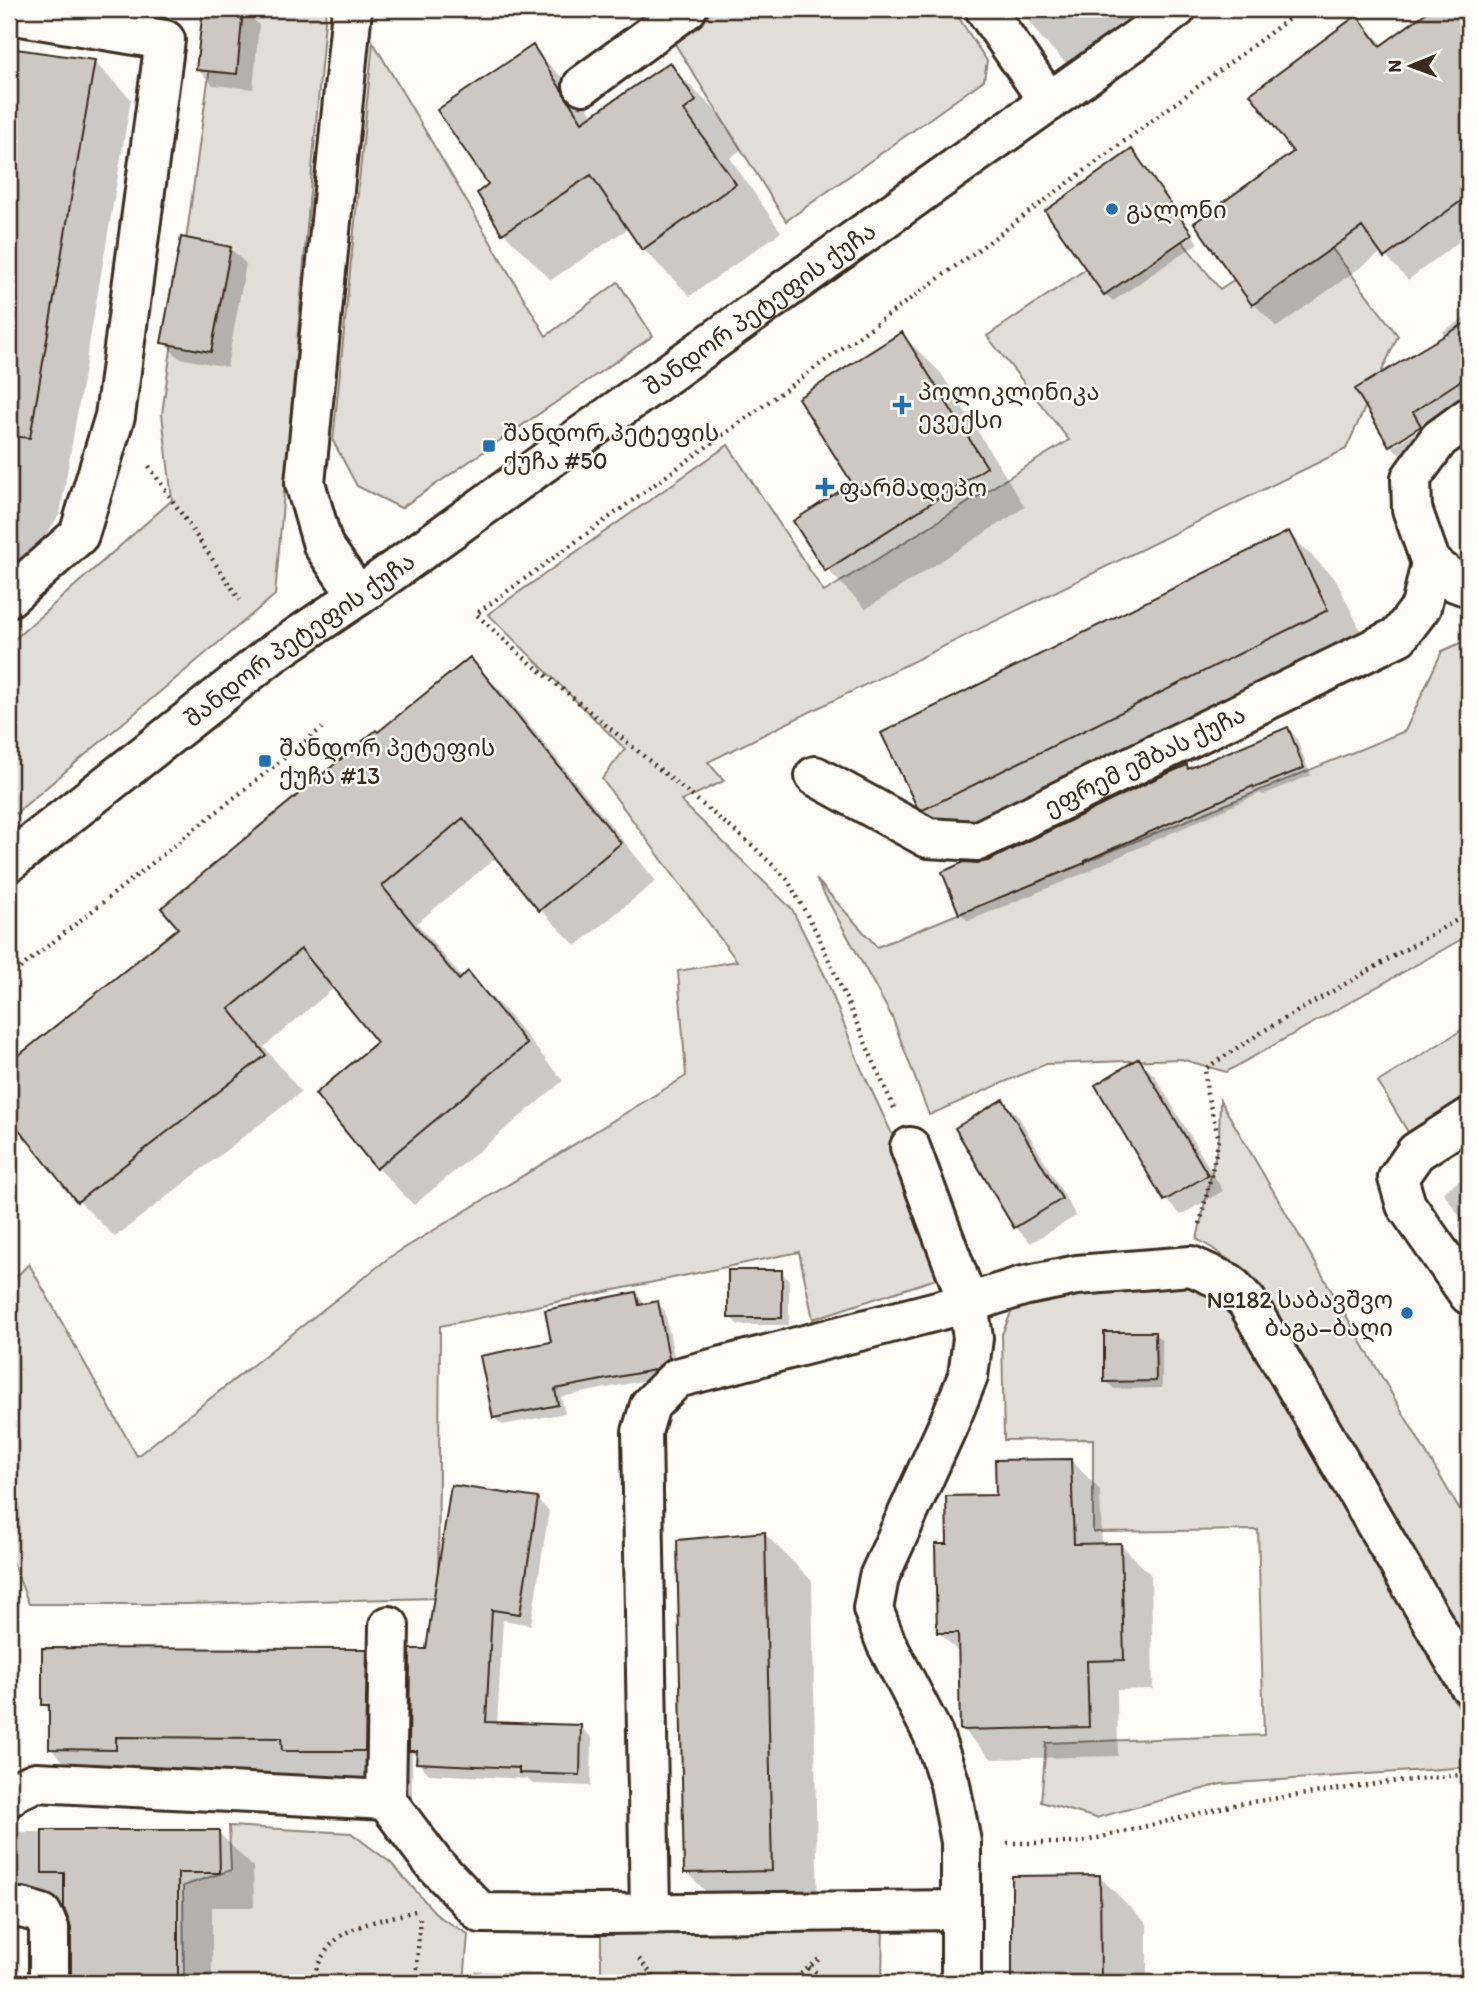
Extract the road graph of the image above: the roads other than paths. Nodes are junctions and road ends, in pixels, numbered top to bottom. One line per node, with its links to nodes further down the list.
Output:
1 (352, 9): 11 (street)
2 (687, 9): 6 (street)
3 (985, 9): 7 (street)
4 (1176, 9): 7 (street, შანდორ პეტეფის ქუჩა)
5 (9, 14): 12 (street)
6 (583, 85)
7 (1049, 102): 11 (street, შანდორ პეტეფის ქუჩა)
8 (1469, 418): 9 (street)
9 (1431, 562): 10 (street); 13 (street, ეფრემ ეშბას ქუჩა)
10 (1469, 587)
11 (358, 596): 14 (street, შანდორ პეტეფის ქუჩა)
12 (9, 597)
13 (815, 776)
14 (9, 862)
15 (1469, 1118): 17 (street)
16 (910, 1147): 18 (street)
17 (1469, 1295)
18 (968, 1303): 20 (street); 24 (street); 25 (street)
19 (389, 1626): 22 (street)
20 (1469, 1685)
21 (9, 1797): 22 (street)
22 (386, 1800): 25 (street)
23 (9, 1909): 26 (street)
24 (961, 1910): 25 (street); 27 (street)
25 (650, 1913)
26 (49, 1983)
27 (961, 1983)

